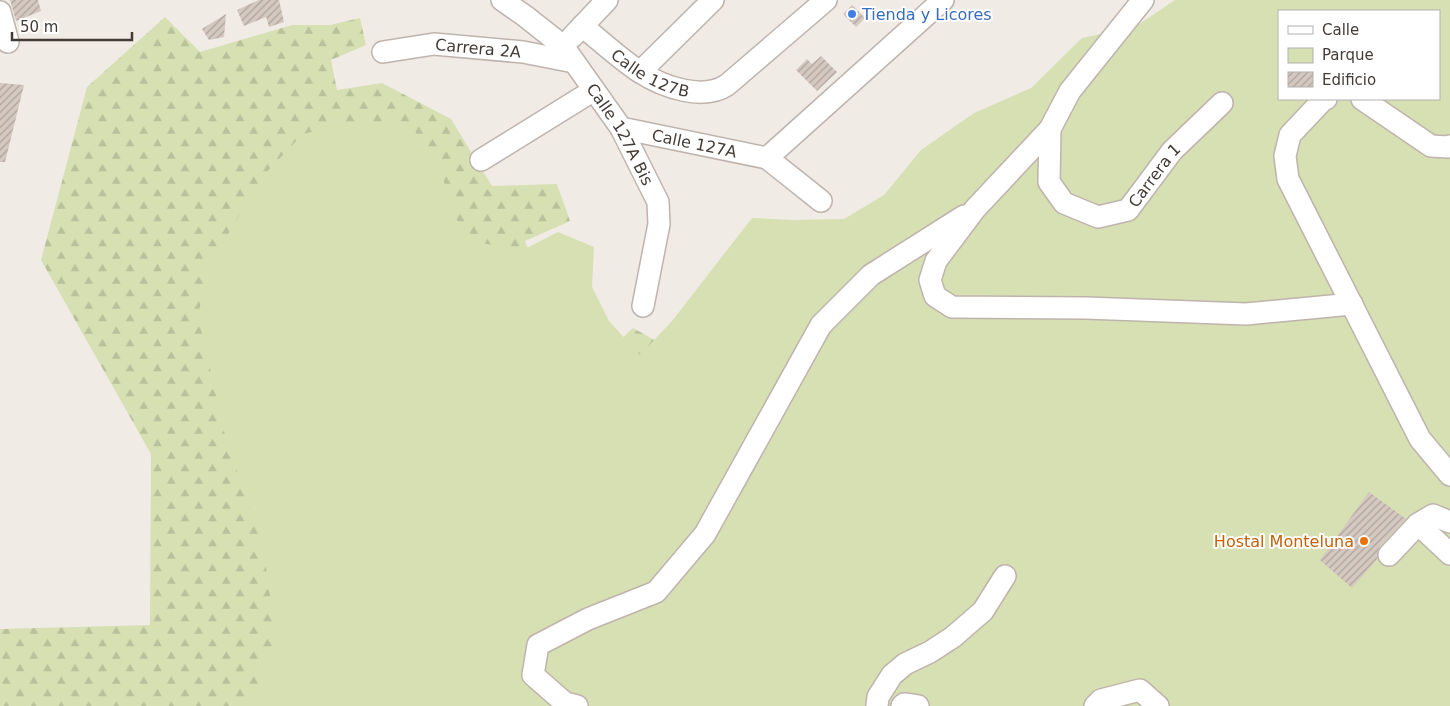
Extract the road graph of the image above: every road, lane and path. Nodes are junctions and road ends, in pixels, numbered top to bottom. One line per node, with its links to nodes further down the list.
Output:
1 (502, 0): 11 (street, Calle 127A Bis)
2 (607, 0): 8 (street)
3 (713, 0): 12 (street)
4 (826, 0): 12 (street, Calle 127B)
5 (943, 0): 20 (street)
6 (1143, 0): 18 (street)
7 (0, 12): 9 (street)
8 (582, 26): 11 (street); 12 (street, Calle 127B)
9 (8, 42)
10 (383, 52): 11 (street, Carrera 2A)
11 (569, 54): 13 (street, Calle 127A Bis)
12 (640, 72)
13 (594, 90): 17 (street, Calle 127A Bis); 21 (street)
14 (1323, 100): 24 (street)
15 (1363, 100): 19 (street)
16 (1222, 103): 18 (street, Carrera 1)
17 (621, 128): 20 (street, Calle 127A); 25 (street, Calle 127A Bis)
18 (1050, 130): 23 (street)
19 (1450, 146)
20 (767, 158): 22 (street)
21 (481, 160)
22 (821, 201)
23 (975, 209): 24 (street); 32 (street)
24 (1352, 304): 26 (street)
25 (643, 306)
26 (1450, 475)
27 (1450, 522): 28 (street)
28 (1418, 524): 29 (street); 30 (street)
29 (1450, 554)
30 (1389, 555)
31 (1005, 576): 33 (street)
32 (577, 706)
33 (877, 706)
34 (902, 706): 35 (street)
35 (918, 706)
36 (1095, 706): 37 (street)
37 (1158, 706)

